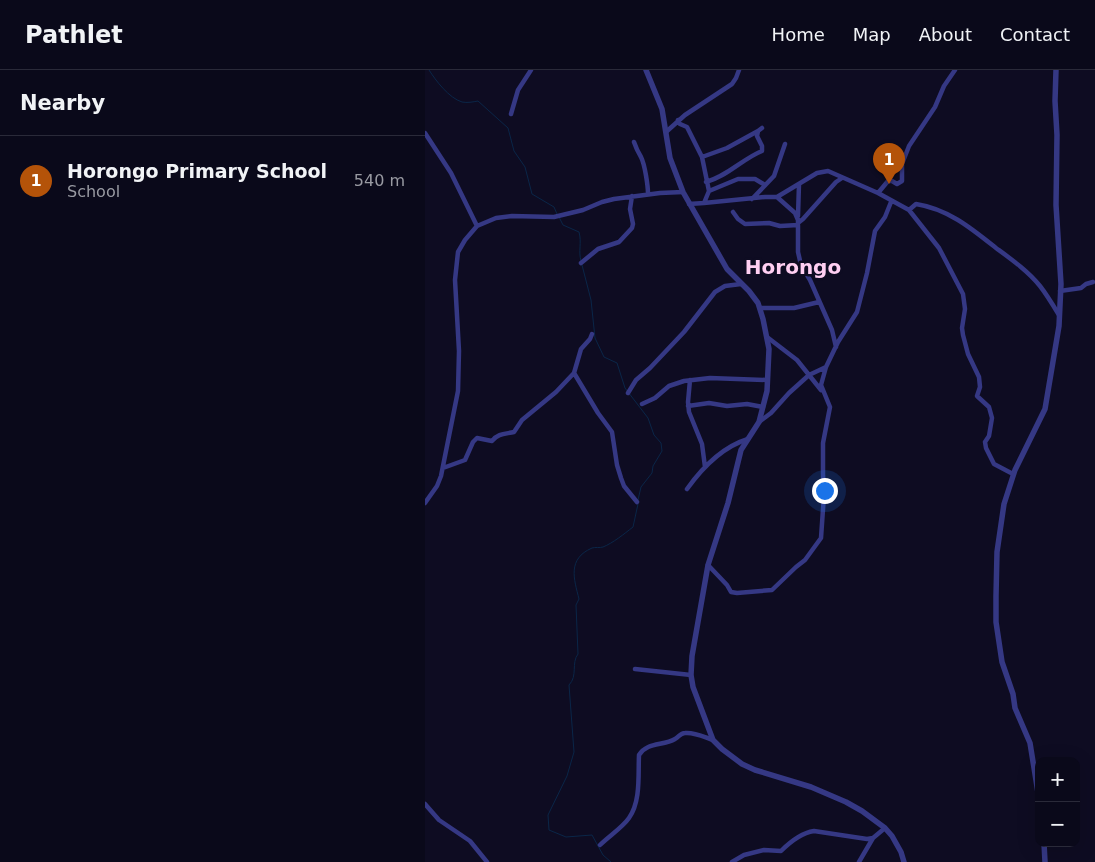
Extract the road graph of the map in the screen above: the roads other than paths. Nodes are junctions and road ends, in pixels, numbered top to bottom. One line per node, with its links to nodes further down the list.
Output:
1 (531, 70): 6 (street)
2 (646, 70): 9 (street)
3 (739, 70): 7 (street)
4 (955, 70): 19 (street)
5 (1056, 70): 34 (street)
6 (511, 114)
7 (678, 120): 9 (street); 12 (street)
8 (425, 132): 30 (street)
9 (666, 132): 18 (street)
10 (634, 142): 20 (street)
11 (785, 144): 16 (street)
12 (702, 157): 14 (street); 14 (street)
13 (842, 178): 15 (street); 19 (street); 29 (street)
14 (706, 182): 17 (street)
15 (799, 184): 22 (street); 29 (street)
16 (765, 185): 17 (street); 23 (street)
17 (709, 191): 26 (street)
18 (683, 192): 20 (street); 25 (street)
19 (878, 193): 24 (street)
20 (648, 194): 21 (street)
21 (631, 196): 30 (street); 31 (street)
22 (777, 197): 23 (street); 29 (street)
23 (751, 199): 26 (street)
24 (891, 202): 27 (street); 40 (street)
25 (689, 204): 26 (street); 33 (street)
26 (704, 204)
27 (909, 210): 37 (street); 55 (street)
28 (733, 212): 29 (street)
29 (798, 222): 35 (street)
30 (477, 226): 54 (street)
31 (581, 263)
32 (1093, 282): 34 (street)
33 (741, 284): 36 (street); 47 (street)
34 (1060, 291): 37 (street)
35 (819, 302): 36 (street); 40 (street)
36 (760, 308): 39 (street)
37 (1059, 315): 55 (street)
38 (592, 334): 42 (street)
39 (767, 337): 43 (street); 45 (street)
40 (836, 347): 41 (street)
41 (826, 367): 43 (street); 46 (street)
42 (574, 374): 54 (street); 57 (street)
43 (809, 375): 46 (street); 51 (street)
44 (690, 380): 45 (street); 48 (street); 49 (street)
45 (767, 380): 50 (street)
46 (823, 392): 59 (street)
47 (628, 393)
48 (642, 404)
49 (688, 406): 50 (street); 53 (street)
50 (763, 407): 51 (street)
51 (759, 422): 52 (street)
52 (748, 439): 53 (street); 59 (street)
53 (705, 466): 56 (street)
54 (443, 468): 58 (street)
55 (1013, 474): 63 (street)
56 (687, 489)
57 (637, 502)
58 (425, 503)
59 (707, 565): 61 (street)
60 (635, 669): 61 (street)
61 (691, 674): 62 (street)
62 (713, 740): 65 (street); 67 (street)
63 (1035, 774)
64 (425, 804): 70 (street)
65 (885, 828): 66 (street); 72 (street)
66 (873, 838): 69 (street); 71 (street)
67 (600, 845)
68 (1044, 847): 73 (street)
69 (735, 861)
70 (487, 862)
71 (859, 862)
72 (904, 862)
73 (1045, 862)

